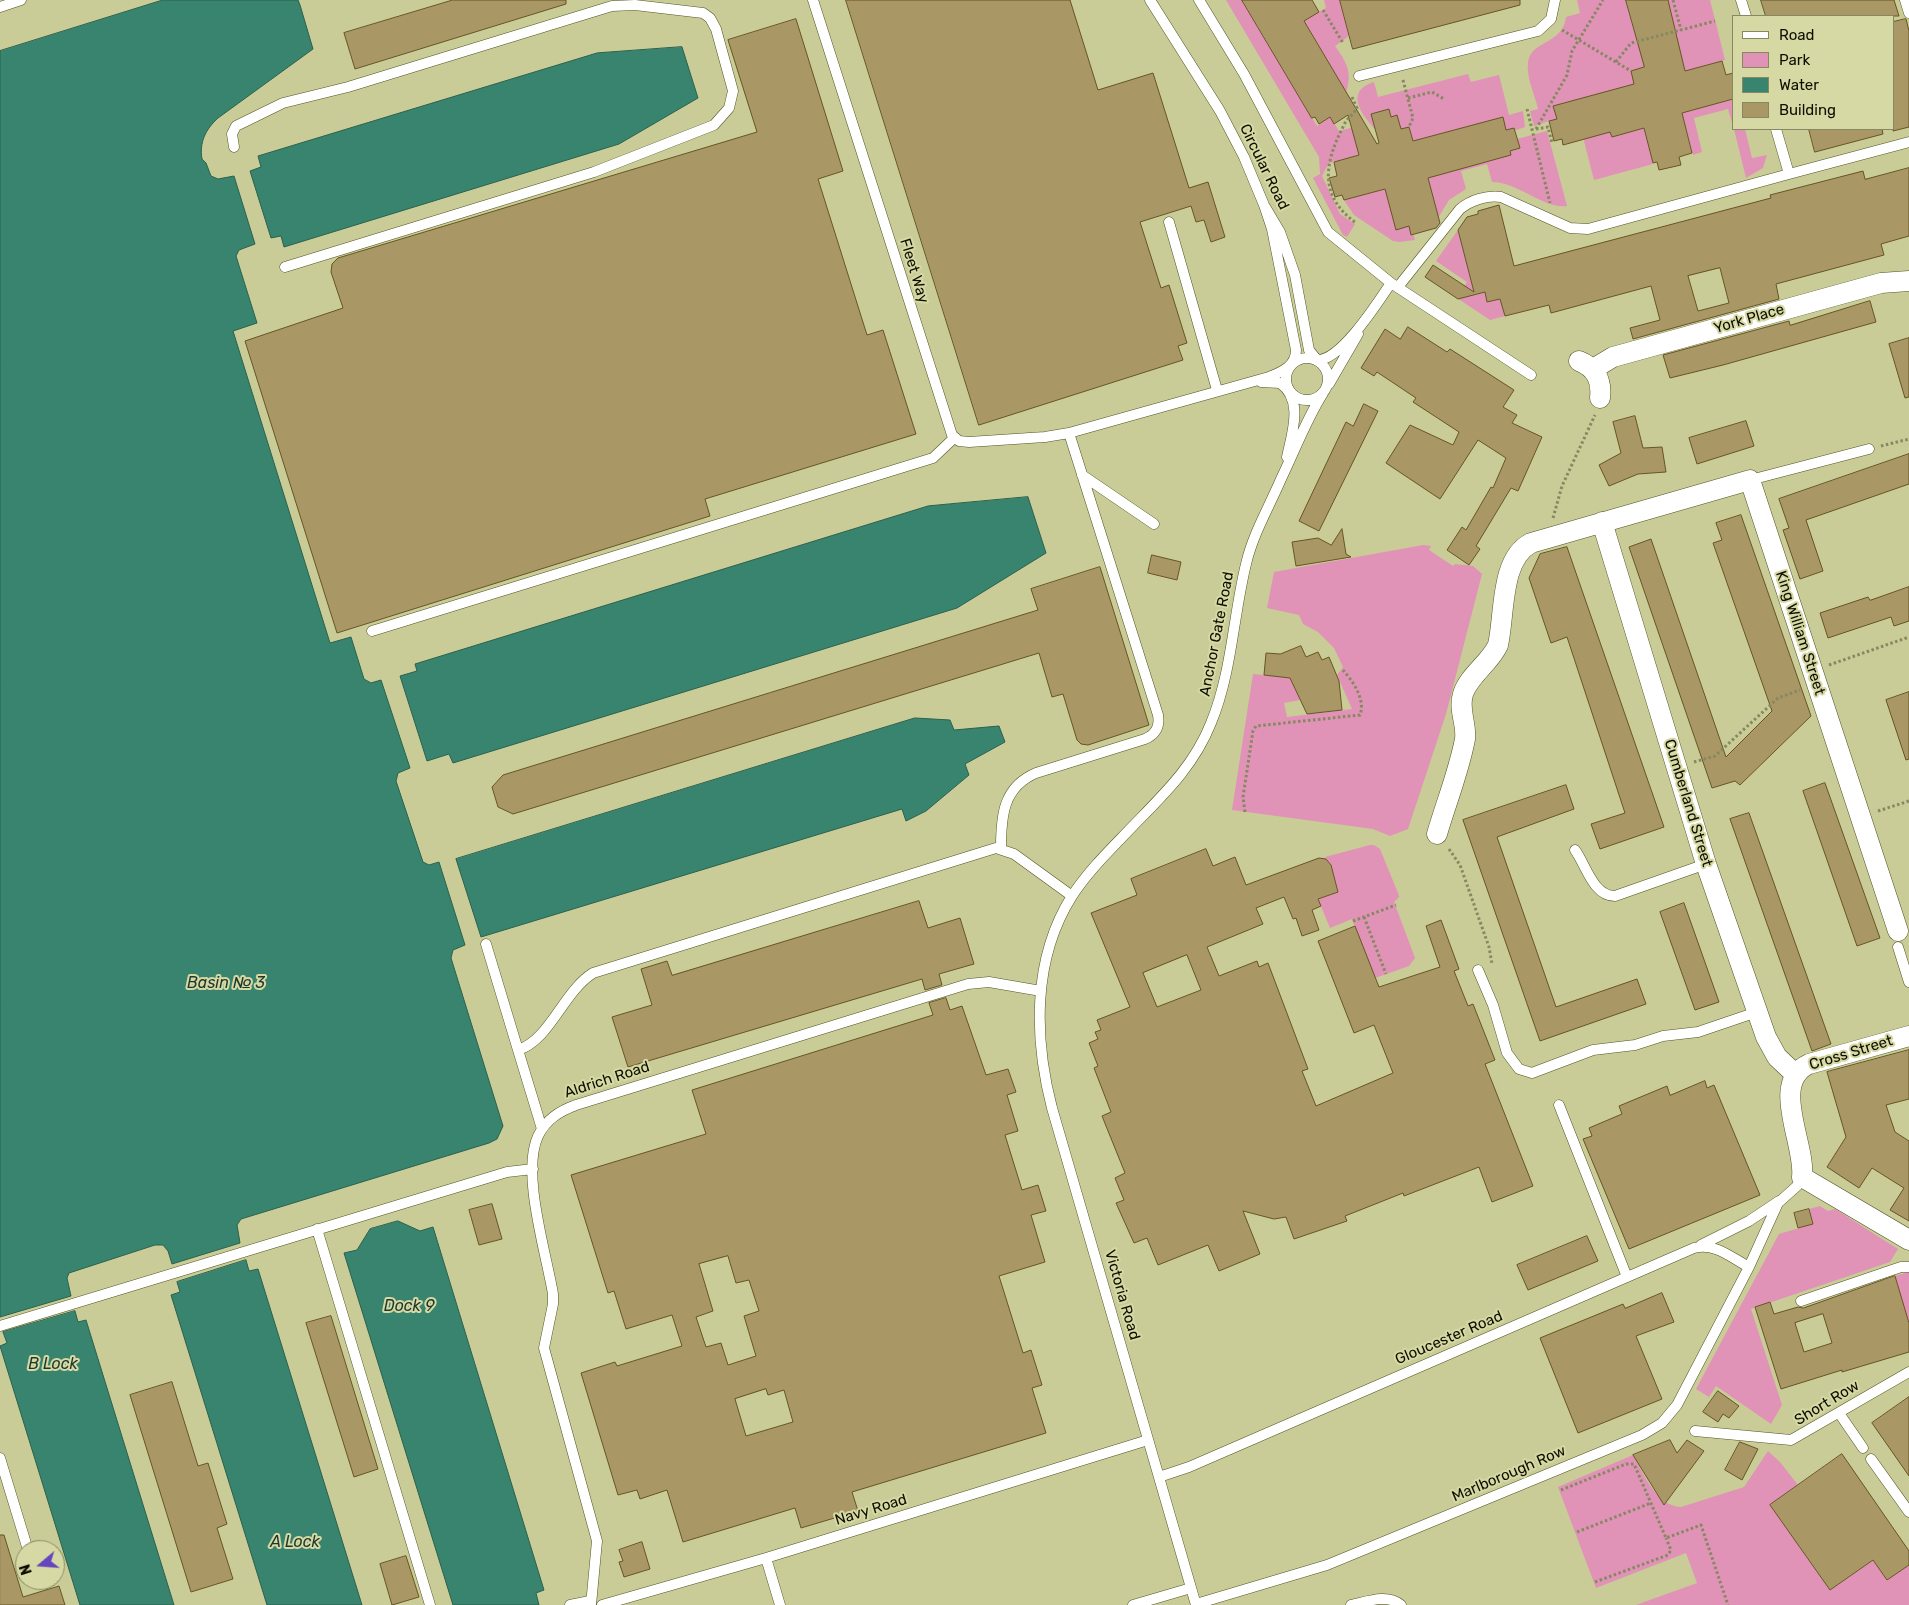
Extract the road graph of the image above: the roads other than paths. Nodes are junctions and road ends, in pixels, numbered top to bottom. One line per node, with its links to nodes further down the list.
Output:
1 (21, 0): 9 (lane)
2 (814, 0): 32 (lane, Fleet Way)
3 (1150, 0): 17 (lane, Circular Road)
4 (1199, 0): 21 (lane)
5 (1555, 0): 12 (lane)
6 (1741, 0): 11 (lane)
7 (1904, 0): 10 (lane)
8 (632, 2): 15 (lane); 19 (lane)
9 (0, 6)
10 (1909, 13)
11 (1746, 15)
12 (1359, 76)
13 (1776, 130): 16 (lane)
14 (1909, 142): 16 (lane)
15 (234, 147)
16 (1789, 174): 21 (lane)
17 (1264, 205): 23 (lane, Circular Road); 24 (lane)
18 (1168, 222): 27 (lane)
19 (285, 267)
20 (1909, 281): 30 (street, York Place)
21 (1394, 285): 22 (lane); 25 (lane)
22 (1367, 318): 23 (lane); 29 (lane, Anchor Gate Road)
23 (1316, 360): 24 (lane); 29 (lane)
24 (1290, 365): 26 (lane); 28 (lane)
25 (1531, 375)
26 (1230, 386): 27 (lane); 28 (lane)
27 (1217, 390): 31 (lane)
28 (1288, 391): 29 (lane); 35 (lane)
29 (1324, 391): 35 (lane, Anchor Gate Road)
30 (1600, 398)
31 (1069, 433): 32 (lane); 34 (lane)
32 (954, 438): 39 (lane)
33 (1869, 449): 36 (lane)
34 (1082, 475): 38 (lane); 41 (lane)
35 (1282, 477): 44 (lane, Anchor Gate Road)
36 (1750, 480): 37 (street); 45 (street, King William Street)
37 (1602, 522): 40 (street); 43 (street, Cumberland Street)
38 (1154, 524)
39 (372, 631)
40 (1436, 834)
41 (1001, 848): 44 (lane); 52 (lane)
42 (1575, 850): 43 (lane)
43 (1706, 864): 50 (street, Cumberland Street)
44 (1072, 896): 49 (lane, Anchor Gate Road)
45 (1898, 939): 48 (lane)
46 (486, 944): 52 (lane)
47 (1478, 970): 50 (lane)
48 (1909, 982)
49 (1041, 991): 55 (lane, Aldrich Road); 70 (lane, Victoria Road)
50 (1757, 1012): 53 (street, Cumberland Street)
51 (1909, 1036): 53 (street, Cross Street)
52 (518, 1050): 55 (lane)
53 (1796, 1074): 57 (street)
54 (1558, 1105): 64 (lane)
55 (542, 1130): 56 (lane, Aldrich Road)
56 (533, 1169): 59 (lane); 79 (lane, Aldrich Road)
57 (1802, 1177): 58 (lane); 60 (street)
58 (1780, 1200): 61 (lane); 62 (lane, Marlborough Row)
59 (317, 1229): 66 (lane); 80 (lane)
60 (1909, 1240)
61 (1694, 1248): 62 (lane, Gloucester Road); 64 (lane, Gloucester Road)
62 (1748, 1267): 85 (lane, Marlborough Row)
63 (1909, 1267): 65 (lane)
64 (1627, 1277): 74 (lane, Gloucester Road)
65 (1801, 1301)
66 (1, 1326)
67 (1909, 1372): 68 (lane, Short Row)
68 (1839, 1413): 69 (lane, Short Row); 71 (lane)
69 (1695, 1431)
70 (1148, 1440): 74 (lane, Victoria Road); 77 (lane, Navy Road)
71 (1863, 1448)
72 (0, 1458): 76 (lane)
73 (1871, 1460): 75 (lane)
74 (1159, 1477): 78 (lane, Victoria Road)
75 (1909, 1512)
76 (25, 1540)
77 (766, 1558): 82 (lane, Navy Road); 83 (lane)
78 (1191, 1588): 84 (lane); 85 (lane, Victoria Road)
79 (591, 1603): 81 (lane)
80 (430, 1605)
81 (570, 1605)
82 (602, 1605)
83 (780, 1605)
84 (1134, 1605)
85 (1196, 1605)
86 (1351, 1605): 87 (lane)
87 (1401, 1605)

